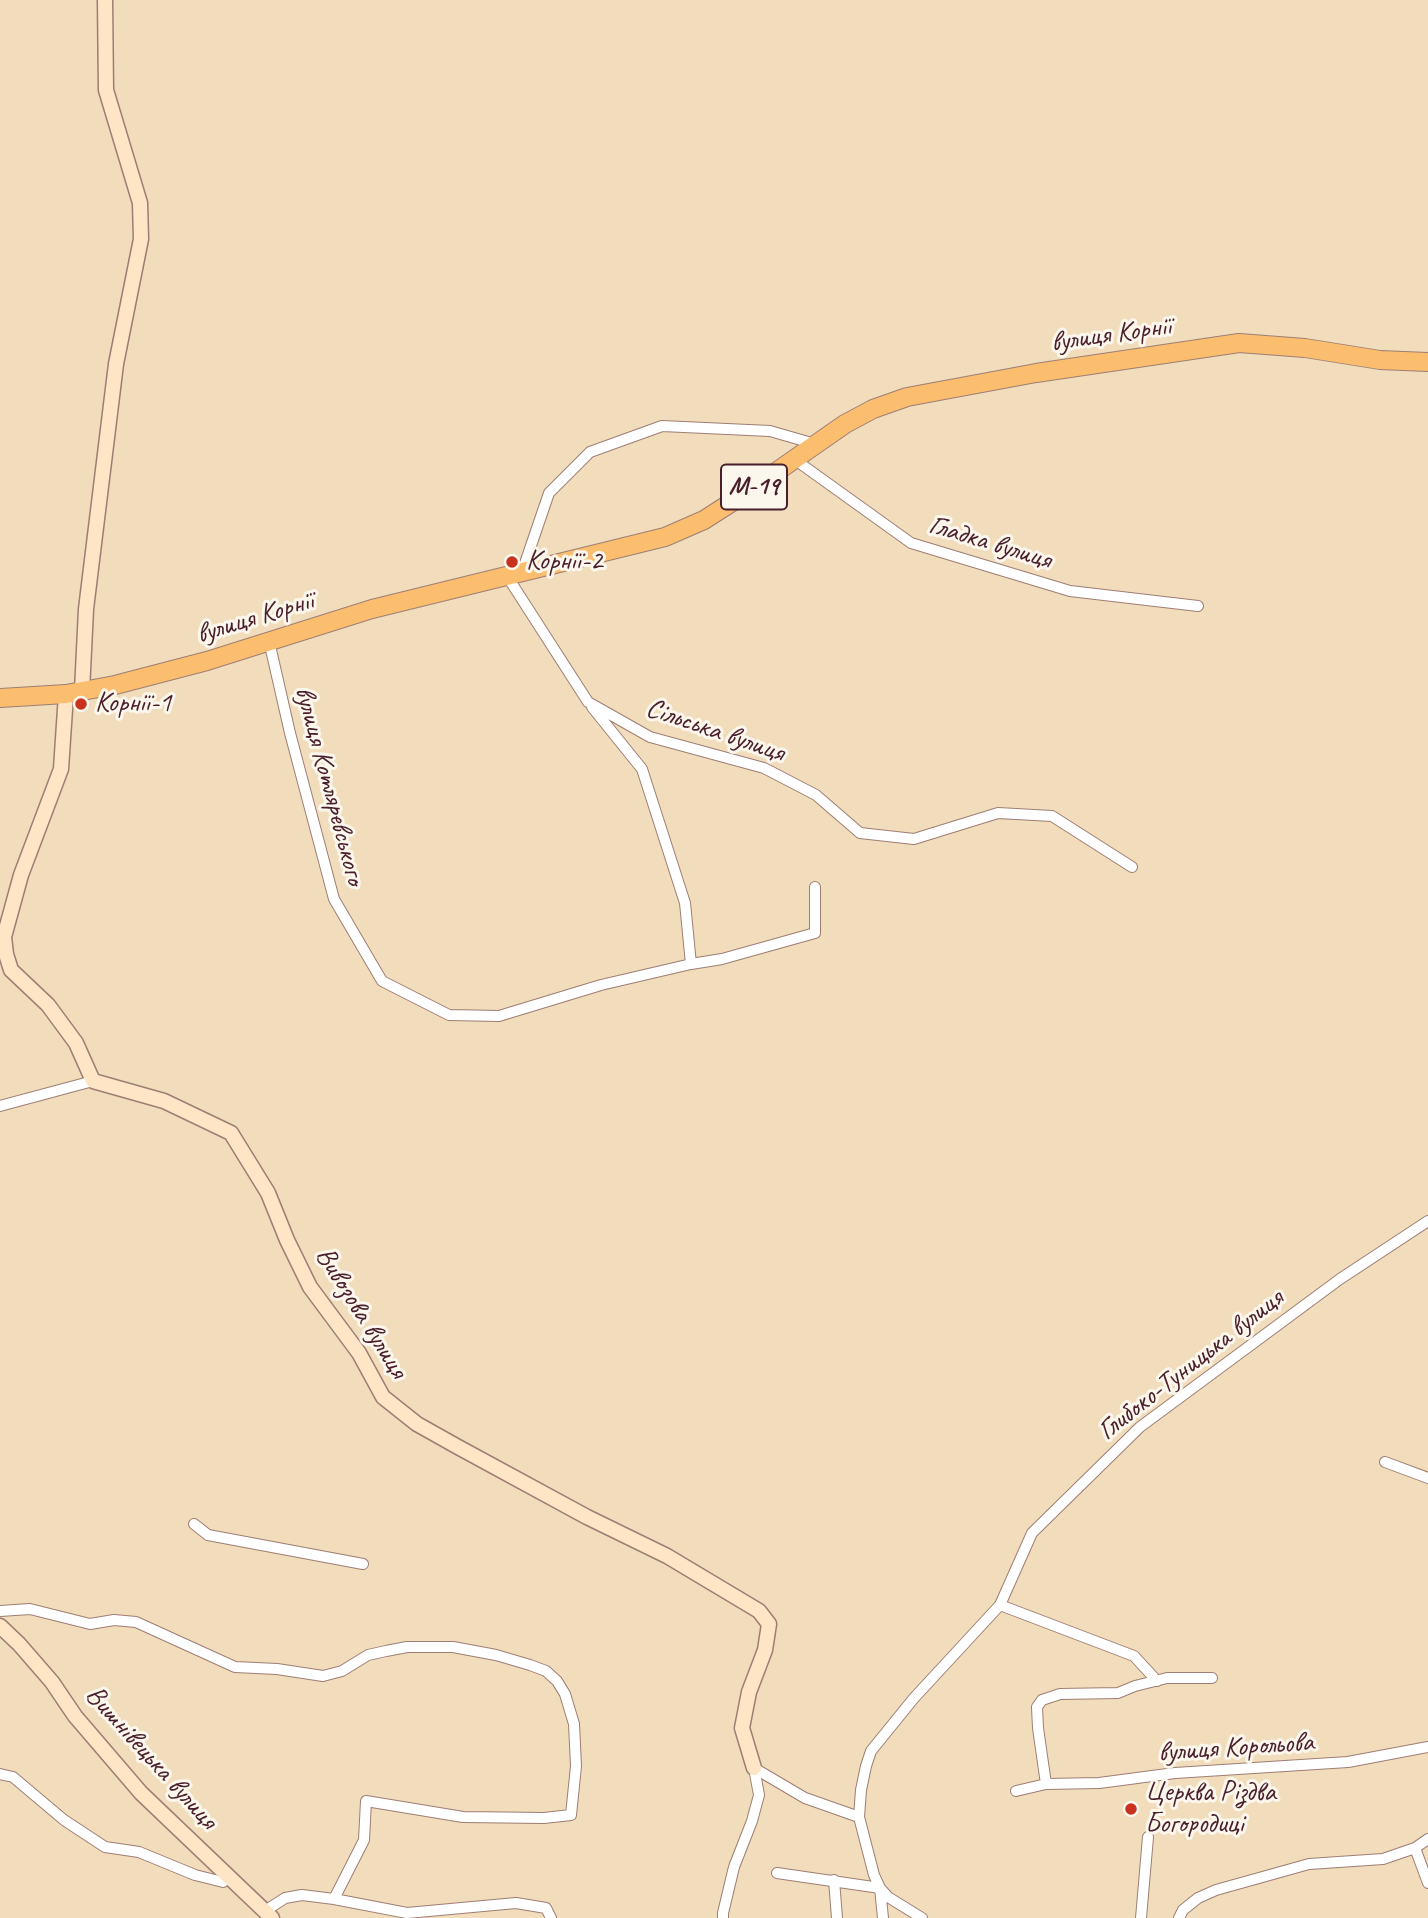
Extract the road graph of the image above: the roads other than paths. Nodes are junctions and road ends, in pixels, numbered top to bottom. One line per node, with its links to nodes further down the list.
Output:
1 (105, 0): 8 (street)
2 (1428, 362): 3 (highway, вулиця Корнії / М-19)
3 (815, 444): 4 (highway, вулиця Корнії / М-19); 5 (street)
4 (794, 459): 5 (highway, вулиця Корнії / М-19); 6 (street, Гладка вулиця)
5 (515, 574): 7 (highway, вулиця Корнії / М-19); 10 (street, Сільська вулиця)
6 (1198, 606)
7 (269, 641): 8 (highway, вулиця Корнії / М-19); 13 (street, вулиця Котляревського)
8 (74, 692): 9 (highway, вулиця Корнії / М-19); 14 (street)
9 (0, 698)
10 (588, 702): 11 (street, Сільська вулиця); 13 (street, Сільська вулиця)
11 (1132, 867)
12 (815, 887): 13 (street)
13 (691, 964)
14 (93, 1081): 15 (street); 27 (street, Вивозова вулиця)
15 (0, 1106)
16 (1428, 1222): 21 (street, Глибоко-Туницька вулиця)
17 (1385, 1462): 18 (street)
18 (1428, 1478)
19 (194, 1524): 20 (street)
20 (363, 1564)
21 (1000, 1605): 25 (street); 31 (street, Глибоко-Туницька вулиця)
22 (0, 1611): 40 (street)
23 (0, 1626): 36 (street, Вишнівецька вулиця)
24 (1212, 1678): 25 (street)
25 (1157, 1681): 29 (street)
26 (1428, 1747): 29 (street, вулиця Корольова)
27 (754, 1768): 31 (street); 43 (street, Вивозова вулиця)
28 (0, 1774): 36 (street)
29 (1046, 1784): 30 (street, вулиця Корольова)
30 (1017, 1791)
31 (859, 1817): 39 (street, Глибоко-Туницька вулиця)
32 (1148, 1838): 47 (street)
33 (1428, 1839): 34 (street)
34 (1415, 1848): 38 (street); 48 (street)
35 (777, 1872): 37 (street)
36 (230, 1877): 41 (street, Вишнівецька вулиця)
37 (834, 1880): 39 (street); 44 (street)
38 (1428, 1883)
39 (880, 1888): 45 (street, Глибоко-Туницька вулиця); 46 (street)
40 (334, 1899): 41 (street); 42 (street)
41 (268, 1914)
42 (551, 1918)
43 (723, 1918)
44 (837, 1918)
45 (883, 1918)
46 (922, 1918)
47 (1141, 1918)
48 (1179, 1918)

